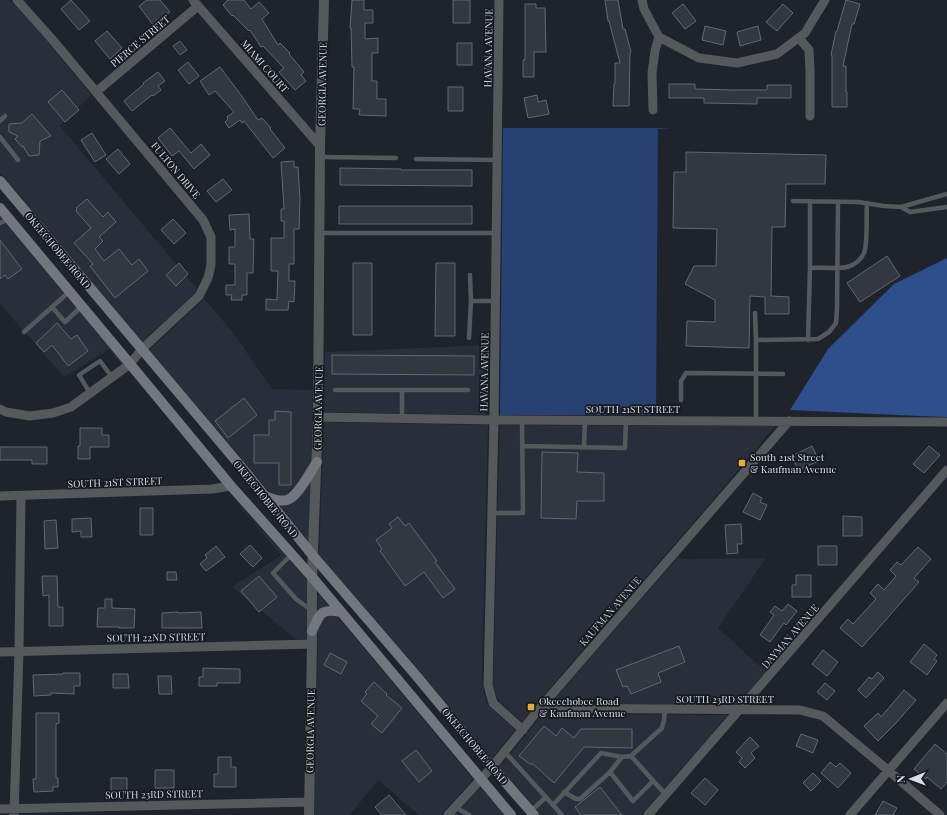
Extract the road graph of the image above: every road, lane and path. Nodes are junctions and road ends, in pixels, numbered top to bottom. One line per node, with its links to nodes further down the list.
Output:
1 (17, 0): 9 (street, FULTON DRIVE)
2 (324, 0): 15 (street, GEORGIA AVENUE)
3 (499, 0): 20 (street, HAVANA AVENUE)
4 (825, 0): 8 (street)
5 (195, 3): 9 (street, PIERCE STREET); 15 (street, MIAMI COURT)
6 (643, 4): 7 (street)
7 (660, 37): 8 (street); 10 (street)
8 (799, 38): 12 (street)
9 (96, 92): 46 (street, FULTON DRIVE)
10 (653, 110)
11 (5, 116): 13 (lane)
12 (810, 116)
13 (0, 120)
14 (0, 137): 19 (lane)
15 (320, 146): 16 (street, GEORGIA AVENUE)
16 (320, 157): 17 (lane); 31 (street, GEORGIA AVENUE)
17 (396, 158)
18 (416, 159): 20 (lane)
19 (18, 160)
20 (497, 160): 32 (street, HAVANA AVENUE)
21 (0, 181): 46 (main road, OKEECHOBEE ROAD)
22 (947, 194): 27 (lane)
23 (793, 201): 24 (lane)
24 (810, 202): 25 (lane); 34 (lane)
25 (838, 202): 26 (lane); 33 (lane)
26 (867, 203): 27 (lane); 33 (lane)
27 (901, 207): 28 (lane)
28 (947, 207)
29 (0, 208): 30 (main road, OKEECHOBEE ROAD)
30 (5, 221): 36 (main road, OKEECHOBEE ROAD)
31 (320, 233): 32 (lane); 57 (street, GEORGIA AVENUE)
32 (496, 233): 38 (street, HAVANA AVENUE)
33 (837, 267): 34 (lane); 45 (lane)
34 (810, 268): 45 (lane)
35 (470, 275): 37 (lane)
36 (70, 292): 39 (main road, OKEECHOBEE ROAD); 40 (lane)
37 (471, 301): 38 (lane); 43 (lane)
38 (496, 301): 59 (street, HAVANA AVENUE)
39 (82, 306): 40 (lane); 47 (main road, OKEECHOBEE ROAD)
40 (52, 307): 42 (lane)
41 (755, 313): 44 (lane)
42 (24, 332)
43 (469, 338)
44 (756, 340): 45 (lane); 48 (lane)
45 (808, 340)
46 (142, 349): 47 (street, FULTON DRIVE); 73 (main road, OKEECHOBEE ROAD)
47 (130, 364): 50 (street, FULTON DRIVE); 70 (main road, OKEECHOBEE ROAD)
48 (756, 374): 49 (lane); 55 (lane); 63 (lane)
49 (783, 374)
50 (112, 377): 54 (street, FULTON DRIVE); 54 (lane)
51 (335, 390): 52 (lane)
52 (402, 390): 53 (lane); 58 (lane)
53 (468, 390)
54 (90, 393): 56 (street, FULTON DRIVE)
55 (681, 400)
56 (0, 409)
57 (318, 417): 58 (street, SOUTH 21ST STREET); 68 (street, GEORGIA AVENUE)
58 (402, 419): 59 (street, SOUTH 21ST STREET)
59 (494, 420): 60 (street, SOUTH 21ST STREET); 74 (street, HAVANA AVENUE)
60 (522, 420): 61 (street, SOUTH 21ST STREET); 66 (lane)
61 (585, 420): 62 (street, SOUTH 21ST STREET); 67 (lane)
62 (626, 420): 63 (street, SOUTH 21ST STREET); 67 (lane)
63 (756, 421): 64 (street, SOUTH 21ST STREET)
64 (789, 421): 65 (street, SOUTH 21ST STREET); 85 (street, KAUFMAN AVENUE)
65 (947, 422)
66 (522, 446): 67 (lane); 74 (lane)
67 (584, 446)
68 (317, 462): 73 (main road); 76 (street, GEORGIA AVENUE)
69 (947, 470): 87 (street, DAYMAN AVENUE)
70 (231, 486): 72 (street, SOUTH 21ST STREET); 75 (main road, OKEECHOBEE ROAD)
71 (0, 496): 72 (street, SOUTH 21ST STREET)
72 (21, 496): 82 (street)
73 (265, 496): 76 (main road, OKEECHOBEE ROAD)
74 (492, 513): 88 (street, HAVANA AVENUE)
75 (292, 554): 77 (main road, OKEECHOBEE ROAD); 78 (lane)
76 (314, 557): 77 (street, GEORGIA AVENUE); 92 (main road, OKEECHOBEE ROAD)
77 (312, 577): 78 (street, GEORGIA AVENUE); 79 (main road, OKEECHOBEE ROAD)
78 (312, 611): 80 (street, GEORGIA AVENUE)
79 (341, 612): 80 (main road); 95 (main road, OKEECHOBEE ROAD)
80 (312, 631): 81 (street, GEORGIA AVENUE)
81 (312, 644): 82 (street, SOUTH 22ND STREET); 100 (street, GEORGIA AVENUE)
82 (19, 651): 83 (street, SOUTH 22ND STREET); 104 (street)
83 (0, 652)
84 (947, 703): 93 (street)
85 (540, 708): 86 (street, SOUTH 23RD STREET); 88 (street, KAUFMAN AVENUE)
86 (665, 709): 87 (street, SOUTH 23RD STREET); 90 (lane)
87 (740, 710): 93 (street, SOUTH 23RD STREET); 98 (street, DAYMAN AVENUE)
88 (523, 730): 89 (street, KAUFMAN AVENUE)
89 (504, 752): 92 (street, KAUFMAN AVENUE); 99 (lane)
90 (631, 756): 91 (lane); 96 (lane)
91 (622, 757): 94 (lane); 97 (lane)
92 (492, 767): 95 (street, KAUFMAN AVENUE); 105 (main road, OKEECHOBEE ROAD)
93 (889, 771): 112 (street); 113 (street, SOUTH 23RD STREET)
94 (610, 772): 96 (lane); 97 (lane)
95 (480, 779): 102 (street, KAUFMAN AVENUE); 109 (main road, OKEECHOBEE ROAD)
96 (653, 781): 98 (lane)
97 (564, 792): 101 (lane)
98 (666, 795): 111 (street, DAYMAN AVENUE)
99 (546, 797): 101 (lane); 105 (lane)
100 (309, 802): 104 (street, SOUTH 23RD STREET); 106 (street, GEORGIA AVENUE)
101 (553, 805): 110 (lane)
102 (455, 807): 107 (street, KAUFMAN AVENUE); 108 (lane)
103 (0, 809): 104 (street, SOUTH 23RD STREET)
104 (14, 812)
105 (533, 813)
106 (309, 815)
107 (448, 815)
108 (469, 815)
109 (511, 815)
110 (562, 815)
111 (648, 815)
112 (850, 815)
113 (940, 815)

